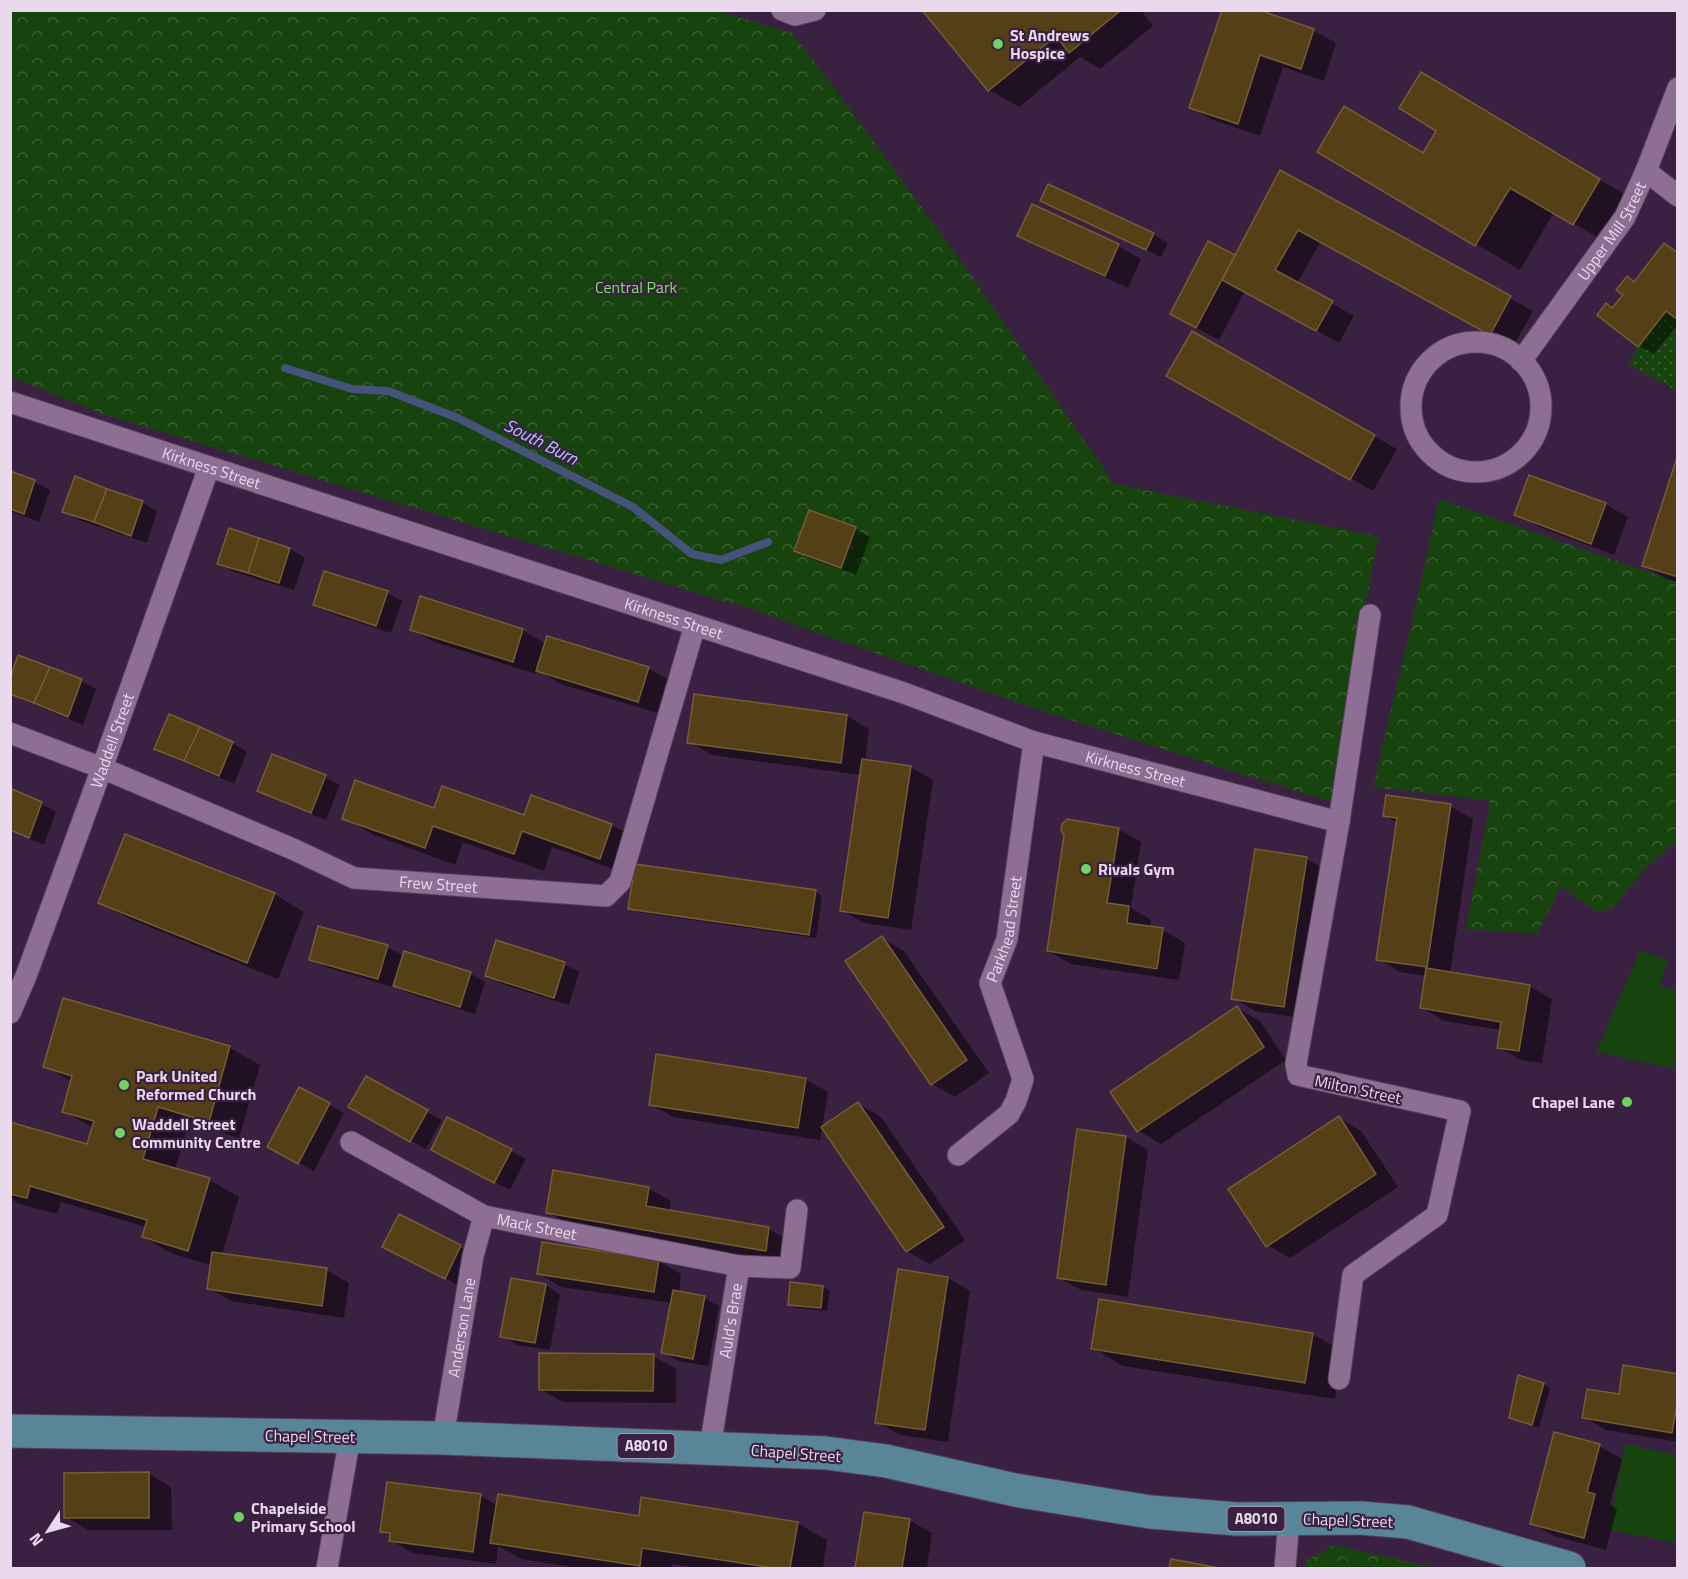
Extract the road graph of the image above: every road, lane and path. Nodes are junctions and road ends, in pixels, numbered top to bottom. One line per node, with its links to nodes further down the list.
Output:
1 (782, 10): 2 (street)
2 (815, 10)
3 (1677, 88): 4 (street, Upper Mill Street)
4 (1646, 171): 5 (street); 6 (street, Upper Mill Street)
5 (1677, 196)
6 (1521, 361): 6 (street)
7 (10, 402): 8 (street, Kirkness Street)
8 (209, 467): 10 (street, Kirkness Street); 13 (street, Waddell Street)
9 (1370, 615): 14 (street, Milton Street)
10 (695, 625): 12 (street, Kirkness Street); 13 (street, Frew Street)
11 (10, 733): 13 (street, Frew Street)
12 (1034, 742): 14 (street, Kirkness Street); 17 (street, Parkhead Street)
13 (102, 768): 15 (street, Waddell Street)
14 (1340, 822): 21 (street, Milton Street)
15 (10, 1013)
16 (351, 1143): 19 (street, Mack Street)
17 (958, 1155)
18 (797, 1210): 20 (street, Auld's Brae)
19 (484, 1216): 20 (street, Mack Street); 24 (street, Anderson Lane)
20 (739, 1266): 25 (street, Auld's Brae)
21 (1339, 1379)
22 (10, 1431): 23 (main road, Chapel Street / A8010)
23 (350, 1437): 24 (main road, Chapel Street / A8010); 27 (street)
24 (443, 1438): 25 (main road, Chapel Street / A8010)
25 (710, 1448): 26 (main road, Chapel Street / A8010)
26 (1289, 1518): 28 (street); 29 (main road, Chapel Street / A8010)
27 (327, 1569)
28 (1285, 1569)
29 (1569, 1569)

